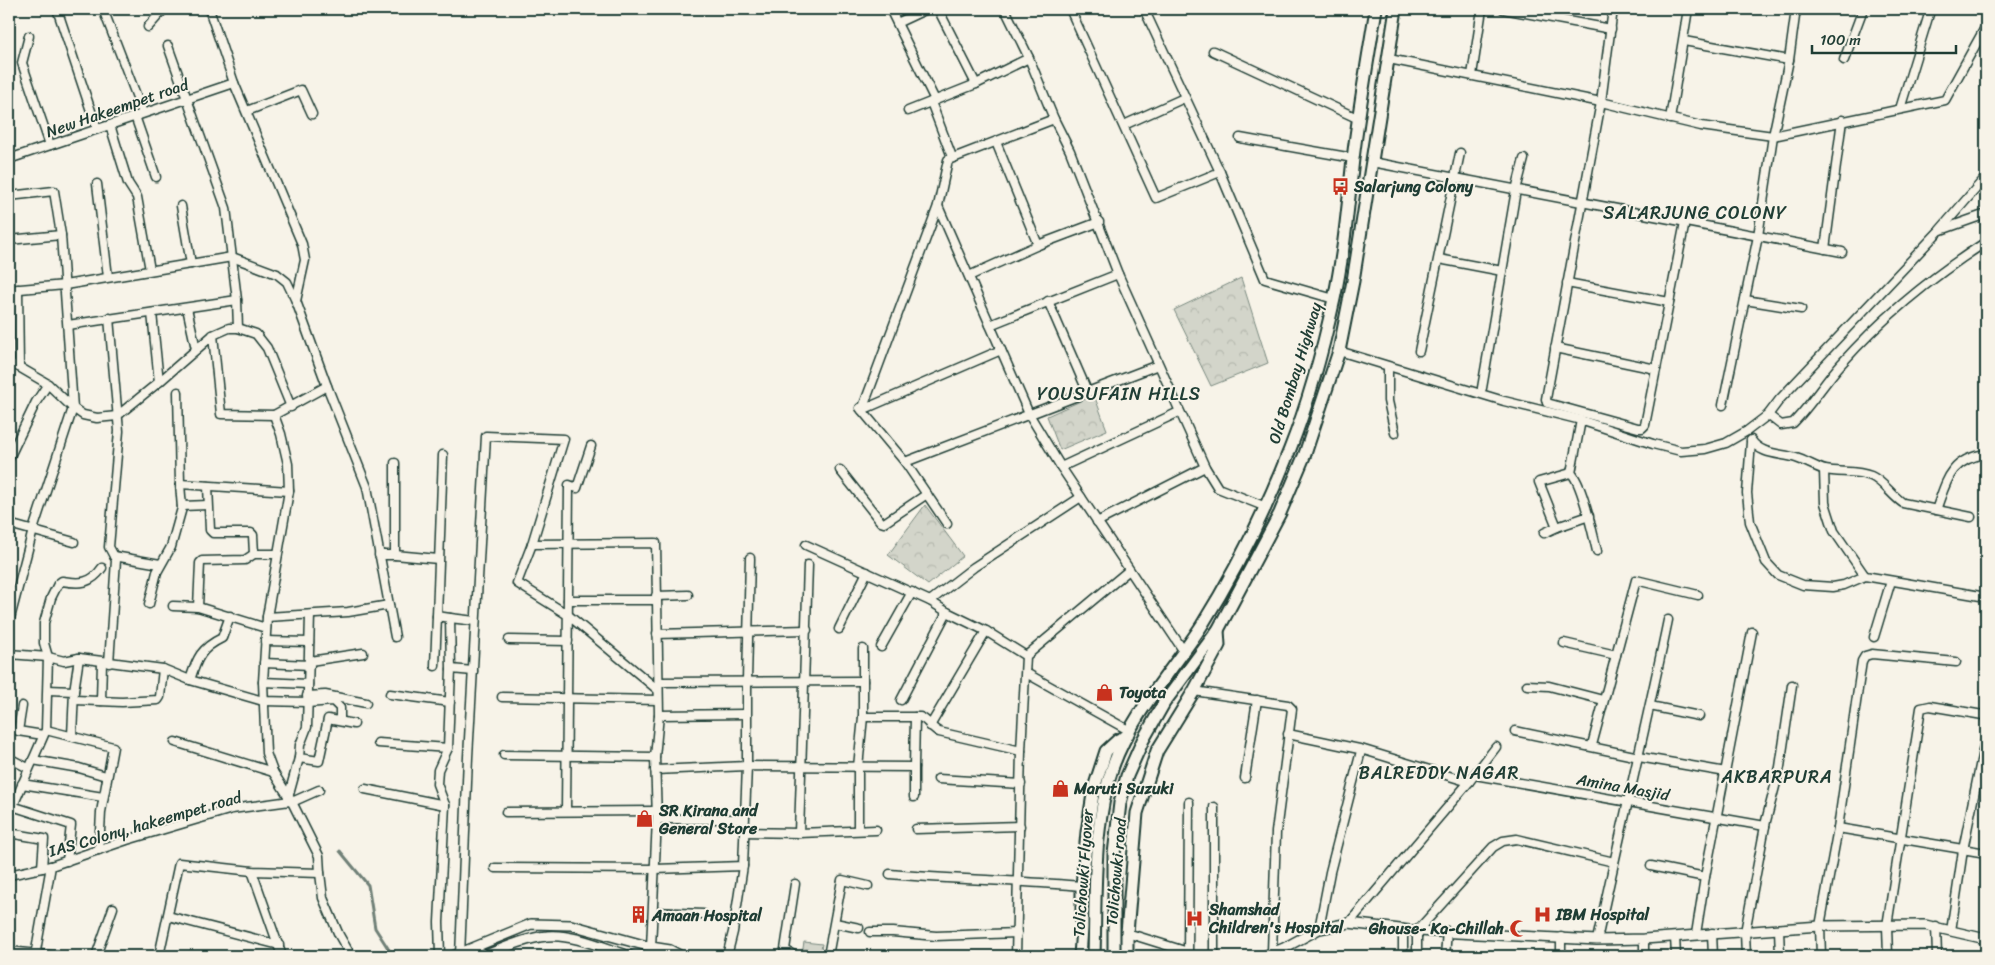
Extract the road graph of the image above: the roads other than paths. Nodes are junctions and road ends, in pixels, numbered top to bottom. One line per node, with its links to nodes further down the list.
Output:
1 (57, 9): 52 (street)
2 (103, 9): 43 (street)
3 (164, 9): 23 (street)
4 (209, 9): 34 (street)
5 (890, 9): 21 (street)
6 (927, 9): 21 (street)
7 (938, 9): 35 (street)
8 (1005, 9): 29 (street)
9 (1070, 9): 51 (street)
10 (1144, 9): 37 (street)
11 (1376, 9): 48 (main road, Old Bombay Highway)
12 (1396, 9): 30 (main road, Old Bombay Highway)
13 (1482, 9): 33 (street)
14 (1503, 9): 20 (street)
15 (1614, 9): 24 (street)
16 (1688, 9): 26 (street)
17 (1796, 9): 31 (street)
18 (1862, 9): 32 (street)
19 (1914, 9): 40 (street)
20 (1547, 13): 24 (street)
21 (897, 23): 38 (street)
22 (1986, 26): 40 (street)
23 (148, 27)
24 (1611, 29): 39 (street)
25 (28, 36): 56 (street)
26 (1684, 41): 31 (street); 47 (street)
27 (168, 46): 36 (street)
28 (1213, 51): 48 (street)
29 (1030, 58): 35 (street); 46 (street)
30 (1389, 59): 33 (street); 62 (main road, Old Bombay Highway)
31 (1789, 60): 53 (street)
32 (1844, 60)
33 (1472, 75): 39 (street)
34 (234, 83): 36 (street, New Hakeempet road); 41 (street)
35 (976, 84): 38 (street)
36 (187, 98): 43 (street, New Hakeempet road); 84 (street)
37 (1184, 98): 51 (street); 63 (street)
38 (933, 101): 42 (street); 58 (street)
39 (1601, 102): 47 (street); 70 (street)
40 (1900, 109): 49 (street)
41 (247, 111): 44 (street); 99 (street)
42 (908, 111)
43 (143, 113): 45 (street, New Hakeempet road)
44 (312, 114)
45 (135, 116): 50 (street, New Hakeempet road); 65 (street)
46 (1054, 119): 55 (street); 74 (street)
47 (1670, 119): 53 (street)
48 (1359, 120): 59 (main road, Old Bombay Highway)
49 (1842, 120): 53 (street); 82 (street)
50 (110, 124): 52 (street, New Hakeempet road); 87 (street)
51 (1124, 125): 63 (street)
52 (96, 129): 56 (street, New Hakeempet road)
53 (1773, 136): 78 (street)
54 (1240, 138): 59 (street)
55 (996, 142): 58 (street); 81 (street)
56 (50, 145): 60 (street, New Hakeempet road)
57 (1460, 153): 66 (street)
58 (952, 158): 72 (street)
59 (1353, 158): 96 (main road, Old Bombay Highway)
60 (9, 159)
61 (1524, 159): 68 (street)
62 (1372, 162): 66 (street); 113 (main road, Old Bombay Highway)
63 (1220, 172): 96 (street)
64 (1986, 177): 76 (street)
65 (156, 178)
66 (1455, 178): 68 (street); 85 (street)
67 (96, 184): 91 (street)
68 (1516, 190): 70 (street); 88 (street)
69 (9, 196): 77 (street)
70 (1583, 202): 75 (street); 92 (street)
71 (181, 206): 86 (street)
72 (938, 206): 90 (street); 128 (street)
73 (1986, 214): 76 (street)
74 (1099, 222): 81 (street); 89 (street)
75 (1685, 222): 78 (street); 101 (street)
76 (1939, 231): 133 (street)
77 (61, 235): 79 (street); 93 (street)
78 (1758, 236): 82 (street); 98 (street)
79 (9, 240)
80 (1986, 242): 133 (street)
81 (1038, 245): 90 (street)
82 (1825, 249): 83 (street)
83 (1842, 252)
84 (232, 257): 86 (street); 97 (street); 99 (street)
85 (1438, 259): 88 (street); 114 (street)
86 (191, 264): 87 (street)
87 (150, 270): 91 (street)
88 (1502, 271): 123 (street)
89 (1118, 274): 100 (street); 116 (street)
90 (969, 276): 107 (street)
91 (108, 277): 93 (street)
92 (1567, 283): 101 (street); 110 (street)
93 (65, 285): 94 (street); 106 (street)
94 (18, 289): 95 (street); 117 (street)
95 (9, 290)
96 (1334, 299): 157 (main road, Old Bombay Highway)
97 (237, 300): 102 (street); 108 (street)
98 (1744, 300): 103 (street); 126 (street)
99 (296, 301): 121 (street)
100 (1048, 301): 107 (street); 125 (street)
101 (1669, 302): 119 (street)
102 (188, 308): 104 (street); 111 (street)
103 (1801, 309)
104 (152, 313): 105 (street); 120 (street)
105 (110, 318): 106 (street); 134 (street)
106 (68, 325): 129 (street)
107 (990, 325): 112 (street)
108 (238, 328): 109 (street); 127 (street)
109 (213, 337): 111 (street); 131 (street)
110 (1555, 348): 119 (street); 119 (street)
111 (196, 349): 120 (street)
112 (1001, 350): 128 (street); 132 (street)
113 (1339, 351): 118 (street); 211 (main road, Old Bombay Highway)
114 (1419, 351)
115 (9, 363): 117 (street)
116 (1158, 365): 125 (street); 130 (street)
117 (19, 366): 122 (street)
118 (1388, 366): 135 (street); 137 (street)
119 (1656, 369)
120 (159, 382): 134 (street)
121 (327, 386): 127 (street); 174 (street)
122 (47, 387): 129 (street); 142 (street)
123 (1482, 388)
124 (178, 392): 150 (street)
125 (1088, 393): 132 (street)
126 (1723, 406)
127 (289, 408): 131 (street)
128 (861, 408): 143 (street)
129 (72, 411): 134 (street); 165 (street)
130 (1179, 412): 145 (street); 146 (street)
131 (276, 414): 152 (street)
132 (1029, 414): 143 (street); 145 (street)
133 (1768, 416): 136 (street)
134 (117, 417): 176 (street)
135 (1581, 420): 136 (street); 149 (street)
136 (1747, 432): 138 (street)
137 (1394, 433)
138 (1751, 442): 148 (street); 184 (street)
139 (591, 446): 168 (street)
140 (1986, 454): 158 (street)
141 (443, 455): 178 (street)
142 (9, 458)
143 (905, 462): 153 (street)
144 (395, 464): 175 (street)
145 (1061, 467): 154 (street)
146 (1205, 467): 157 (street); 161 (street)
147 (840, 470): 153 (street)
148 (1824, 470): 158 (street); 184 (street)
149 (1571, 473): 159 (street); 164 (street)
150 (180, 484): 151 (street); 156 (street)
151 (208, 486): 152 (street); 155 (street)
152 (289, 491): 173 (street)
153 (927, 494): 163 (street)
154 (1080, 497): 161 (street); 192 (street)
155 (208, 505): 156 (street); 172 (street)
156 (182, 506): 179 (street)
157 (1266, 506): 224 (main road, Old Bombay Highway)
158 (1936, 510): 160 (street)
159 (1588, 516): 164 (street); 171 (street)
160 (1971, 517)
161 (1097, 522): 182 (street)
162 (9, 524): 165 (street)
163 (947, 524)
164 (1557, 527): 166 (street)
165 (32, 530): 167 (street); 206 (street)
166 (1544, 533)
167 (74, 542)
168 (568, 543): 169 (street); 190 (street); 191 (street)
169 (532, 544): 199 (street); 205 (street)
170 (806, 546): 183 (street)
171 (1597, 551)
172 (254, 554): 173 (street); 196 (street)
173 (277, 554): 202 (street)
174 (379, 555): 175 (street); 194 (street)
175 (395, 555): 178 (street)
176 (114, 556): 179 (street); 231 (street)
177 (750, 558): 209 (street)
178 (438, 559): 201 (street)
179 (160, 564): 193 (street)
180 (808, 565): 210 (street)
181 (102, 568): 229 (street)
182 (1128, 571): 224 (street); 227 (street)
183 (867, 572): 186 (street); 208 (street)
184 (1865, 576): 185 (street)
185 (1891, 581): 189 (street); 216 (street)
186 (912, 592): 192 (street); 222 (street)
187 (688, 595): 190 (street)
188 (1698, 595): 228 (street)
189 (1986, 597)
190 (656, 598): 191 (street); 214 (street)
191 (568, 600): 199 (street)
192 (930, 600): 197 (street)
193 (149, 604)
194 (389, 605): 198 (street); 215 (street)
195 (173, 606): 196 (street)
196 (198, 607): 200 (street)
197 (947, 612): 212 (street); 257 (street)
198 (310, 615): 202 (street); 220 (street)
199 (568, 615): 218 (street); 248 (street)
200 (230, 616): 207 (street); 240 (street)
201 (437, 616): 203 (street); 235 (street)
202 (267, 617): 207 (street)
203 (450, 618): 205 (street); 237 (street)
204 (1668, 620): 266 (street)
205 (475, 621): 238 (street)
206 (9, 622)
207 (266, 628): 219 (street)
208 (839, 629)
209 (748, 630): 210 (street); 214 (street); 241 (street)
210 (807, 630): 244 (street)
211 (1218, 630): 250 (main road, Tolichowki road); 407 (main road, Tolichowki Flyover)
212 (986, 632): 227 (street); 275 (street)
213 (1752, 632): 303 (street)
214 (657, 634): 248 (street)
215 (395, 637)
216 (1874, 637)
217 (509, 640): 218 (street)
218 (568, 641): 254 (street)
219 (265, 642): 220 (street); 233 (street)
220 (309, 642): 234 (street)
221 (1564, 643): 228 (street)
222 (881, 647)
223 (863, 650): 242 (street)
224 (1183, 650): 278 (main road, Old Bombay Highway)
225 (363, 653): 234 (street)
226 (9, 654): 229 (street)
227 (1026, 656): 239 (street)
228 (1616, 656): 259 (street)
229 (48, 657): 230 (street); 249 (street)
230 (79, 658): 231 (street); 251 (street)
231 (105, 662): 236 (street); 260 (street)
232 (1956, 662): 329 (street)
233 (264, 663): 234 (street); 243 (street)
234 (310, 663): 245 (street)
235 (435, 666)
236 (163, 669): 240 (street); 260 (street)
237 (451, 669): 238 (street); 263 (street)
238 (473, 671): 391 (street)
239 (1026, 673): 278 (street); 287 (street)
240 (190, 680): 261 (street)
241 (747, 680): 244 (street); 248 (street); 267 (street)
242 (863, 681): 244 (street); 270 (street)
243 (263, 682): 245 (street); 261 (street)
244 (806, 682): 297 (street)
245 (308, 684): 262 (street)
246 (1527, 685): 259 (street)
247 (1792, 685): 328 (street)
248 (659, 686): 256 (street)
249 (48, 690): 251 (street); 277 (street)
250 (1194, 690): 258 (street); 376 (main road, Tolichowki road)
251 (74, 691): 255 (street)
252 (390, 694): 263 (street)
253 (502, 697): 254 (street)
254 (567, 699): 256 (street); 290 (street)
255 (75, 700): 260 (street); 280 (street)
256 (658, 700): 268 (street)
257 (901, 700)
258 (1258, 700): 279 (street); 306 (street)
259 (1603, 700): 284 (street)
260 (101, 701)
261 (263, 701): 262 (street); 302 (street)
262 (307, 701): 264 (street); 273 (street); 294 (street)
263 (450, 702): 286 (street)
264 (366, 704)
265 (22, 706): 277 (street)
266 (1650, 706): 269 (street); 292 (street)
267 (746, 714): 268 (street); 296 (street)
268 (659, 715): 291 (street)
269 (1699, 716)
270 (863, 717): 271 (street); 298 (street)
271 (915, 717): 275 (street); 299 (street)
272 (1986, 718): 336 (street)
273 (340, 720): 274 (street); 294 (street)
274 (354, 724)
275 (930, 726): 287 (street)
276 (1515, 731): 284 (street)
277 (45, 733): 280 (street); 295 (street)
278 (1129, 733): 356 (main road, Tolichowki road); 406 (main road, Tolichowki Flyover)
279 (1288, 734): 288 (street); 389 (street)
280 (72, 736): 305 (street)
281 (1986, 736): 338 (street)
282 (175, 742): 302 (street)
283 (378, 743): 286 (street)
284 (1592, 745): 292 (street)
285 (1496, 747): 304 (street)
286 (448, 748): 318 (street)
287 (1021, 751): 310 (street)
288 (1361, 751): 308 (street); 367 (street)
289 (504, 755): 290 (street)
290 (567, 755): 291 (street); 321 (street)
291 (655, 757): 301 (street)
292 (1639, 757): 303 (street); 316 (street)
293 (9, 758): 300 (street)
294 (299, 758): 315 (street)
295 (33, 760): 300 (street); 305 (street)
296 (747, 766): 297 (street); 301 (street); 326 (street)
297 (802, 767): 298 (street); 335 (street)
298 (858, 767): 299 (street); 331 (street)
299 (914, 767): 314 (street)
300 (28, 768): 309 (street)
301 (655, 770): 324 (street)
302 (273, 772): 315 (street)
303 (1726, 772): 325 (street)
304 (1475, 775): 308 (street); 316 (street, Amina Masjid)
305 (106, 776): 313 (street)
306 (1245, 778)
307 (938, 779): 310 (street)
308 (1469, 782): 362 (street)
309 (22, 784): 313 (street); 319 (street)
310 (1021, 784): 327 (street)
311 (365, 789): 318 (street)
312 (319, 790): 315 (street, IAS Colony, hakeempet road)
313 (103, 797): 337 (street)
314 (914, 797)
315 (290, 800): 337 (street, IAS Colony, hakeempet road); 349 (street)
316 (1627, 801): 325 (street, Amina Masjid); 341 (street)
317 (1188, 802): 388 (street)
318 (445, 805): 397 (street)
319 (10, 806): 323 (street); 340 (street)
320 (1214, 807): 409 (street)
321 (566, 811): 322 (street); 324 (street)
322 (506, 812)
323 (9, 815)
324 (656, 815): 326 (street); 347 (street)
325 (1717, 818): 328 (street, Amina Masjid); 352 (street)
326 (744, 819): 333 (street)
327 (1020, 826): 330 (street); 353 (street)
328 (1765, 826): 374 (street)
329 (1838, 828): 336 (street); 363 (street)
330 (916, 829)
331 (858, 830): 332 (street); 335 (street)
332 (876, 830)
333 (744, 832): 335 (street); 343 (street)
334 (9, 833): 345 (street)
335 (799, 834)
336 (1900, 839): 338 (street); 364 (street)
337 (99, 850): 340 (street, IAS Colony, hakeempet road)
338 (1963, 850): 339 (street); 370 (street)
339 (1986, 853)
340 (67, 862): 342 (street, IAS Colony, hakeempet road)
341 (1614, 862): 371 (street); 383 (street)
342 (51, 866): 345 (street, IAS Colony, hakeempet road); 390 (street)
343 (743, 866): 347 (street); 401 (street)
344 (1651, 866): 352 (street)
345 (42, 868): 351 (street, IAS Colony, hakeempet road)
346 (495, 868): 347 (street)
347 (654, 869): 358 (street)
348 (252, 871): 349 (street); 360 (street); 384 (street)
349 (320, 873): 396 (street)
350 (890, 874): 353 (street)
351 (9, 875)
352 (1705, 877): 378 (street)
353 (1018, 880): 356 (street); 375 (street)
354 (794, 884): 387 (street)
355 (868, 886): 361 (street)
356 (1082, 886): 405 (main road, Tolichowki road)
357 (114, 908): 393 (street)
358 (654, 912): 359 (street); 385 (street)
359 (703, 914)
360 (168, 916): 384 (street); 394 (street)
361 (834, 923): 366 (street); 403 (street)
362 (1349, 923): 367 (street); 368 (street)
363 (1820, 926): 364 (street); 369 (street); 419 (street)
364 (1887, 926): 365 (street); 420 (street)
365 (1936, 926): 370 (street); 421 (street)
366 (858, 928)
367 (1319, 929): 389 (street)
368 (1404, 929): 371 (street); 410 (street)
369 (1779, 929): 374 (street); 418 (street)
370 (1951, 930): 382 (street)
371 (1417, 931): 372 (street); 411 (street)
372 (1447, 931): 379 (street); 412 (street)
373 (870, 932): 375 (street)
374 (1745, 932): 377 (street); 417 (street)
375 (1017, 933): 404 (street)
376 (1127, 933): 388 (street); 408 (main road, Tolichowki road)
377 (1712, 933): 378 (street); 416 (street)
378 (1696, 934): 380 (street)
379 (1561, 937): 383 (street); 413 (street)
380 (1675, 937): 381 (street); 415 (street)
381 (1644, 939): 383 (street); 414 (street)
382 (1986, 939)
383 (1597, 940)
384 (279, 945): 395 (street)
385 (651, 947): 391 (street); 400 (street)
386 (9, 951): 390 (street)
387 (785, 953): 402 (street)
388 (1188, 954)
389 (1268, 954)
390 (36, 955): 392 (street)
391 (458, 955)
392 (58, 956)
393 (96, 956)
394 (159, 956)
395 (282, 956)
396 (351, 956)
397 (440, 956)
398 (484, 956): 399 (street)
399 (630, 956)
400 (681, 956)
401 (727, 956)
402 (795, 956)
403 (828, 956)
404 (1016, 956)
405 (1080, 956)
406 (1094, 956)
407 (1114, 956)
408 (1127, 956)
409 (1214, 956)
410 (1403, 956)
411 (1417, 956)
412 (1446, 956)
413 (1561, 956)
414 (1644, 956)
415 (1676, 956)
416 (1713, 956)
417 (1746, 956)
418 (1780, 956)
419 (1821, 956)
420 (1888, 956)
421 (1937, 956)

